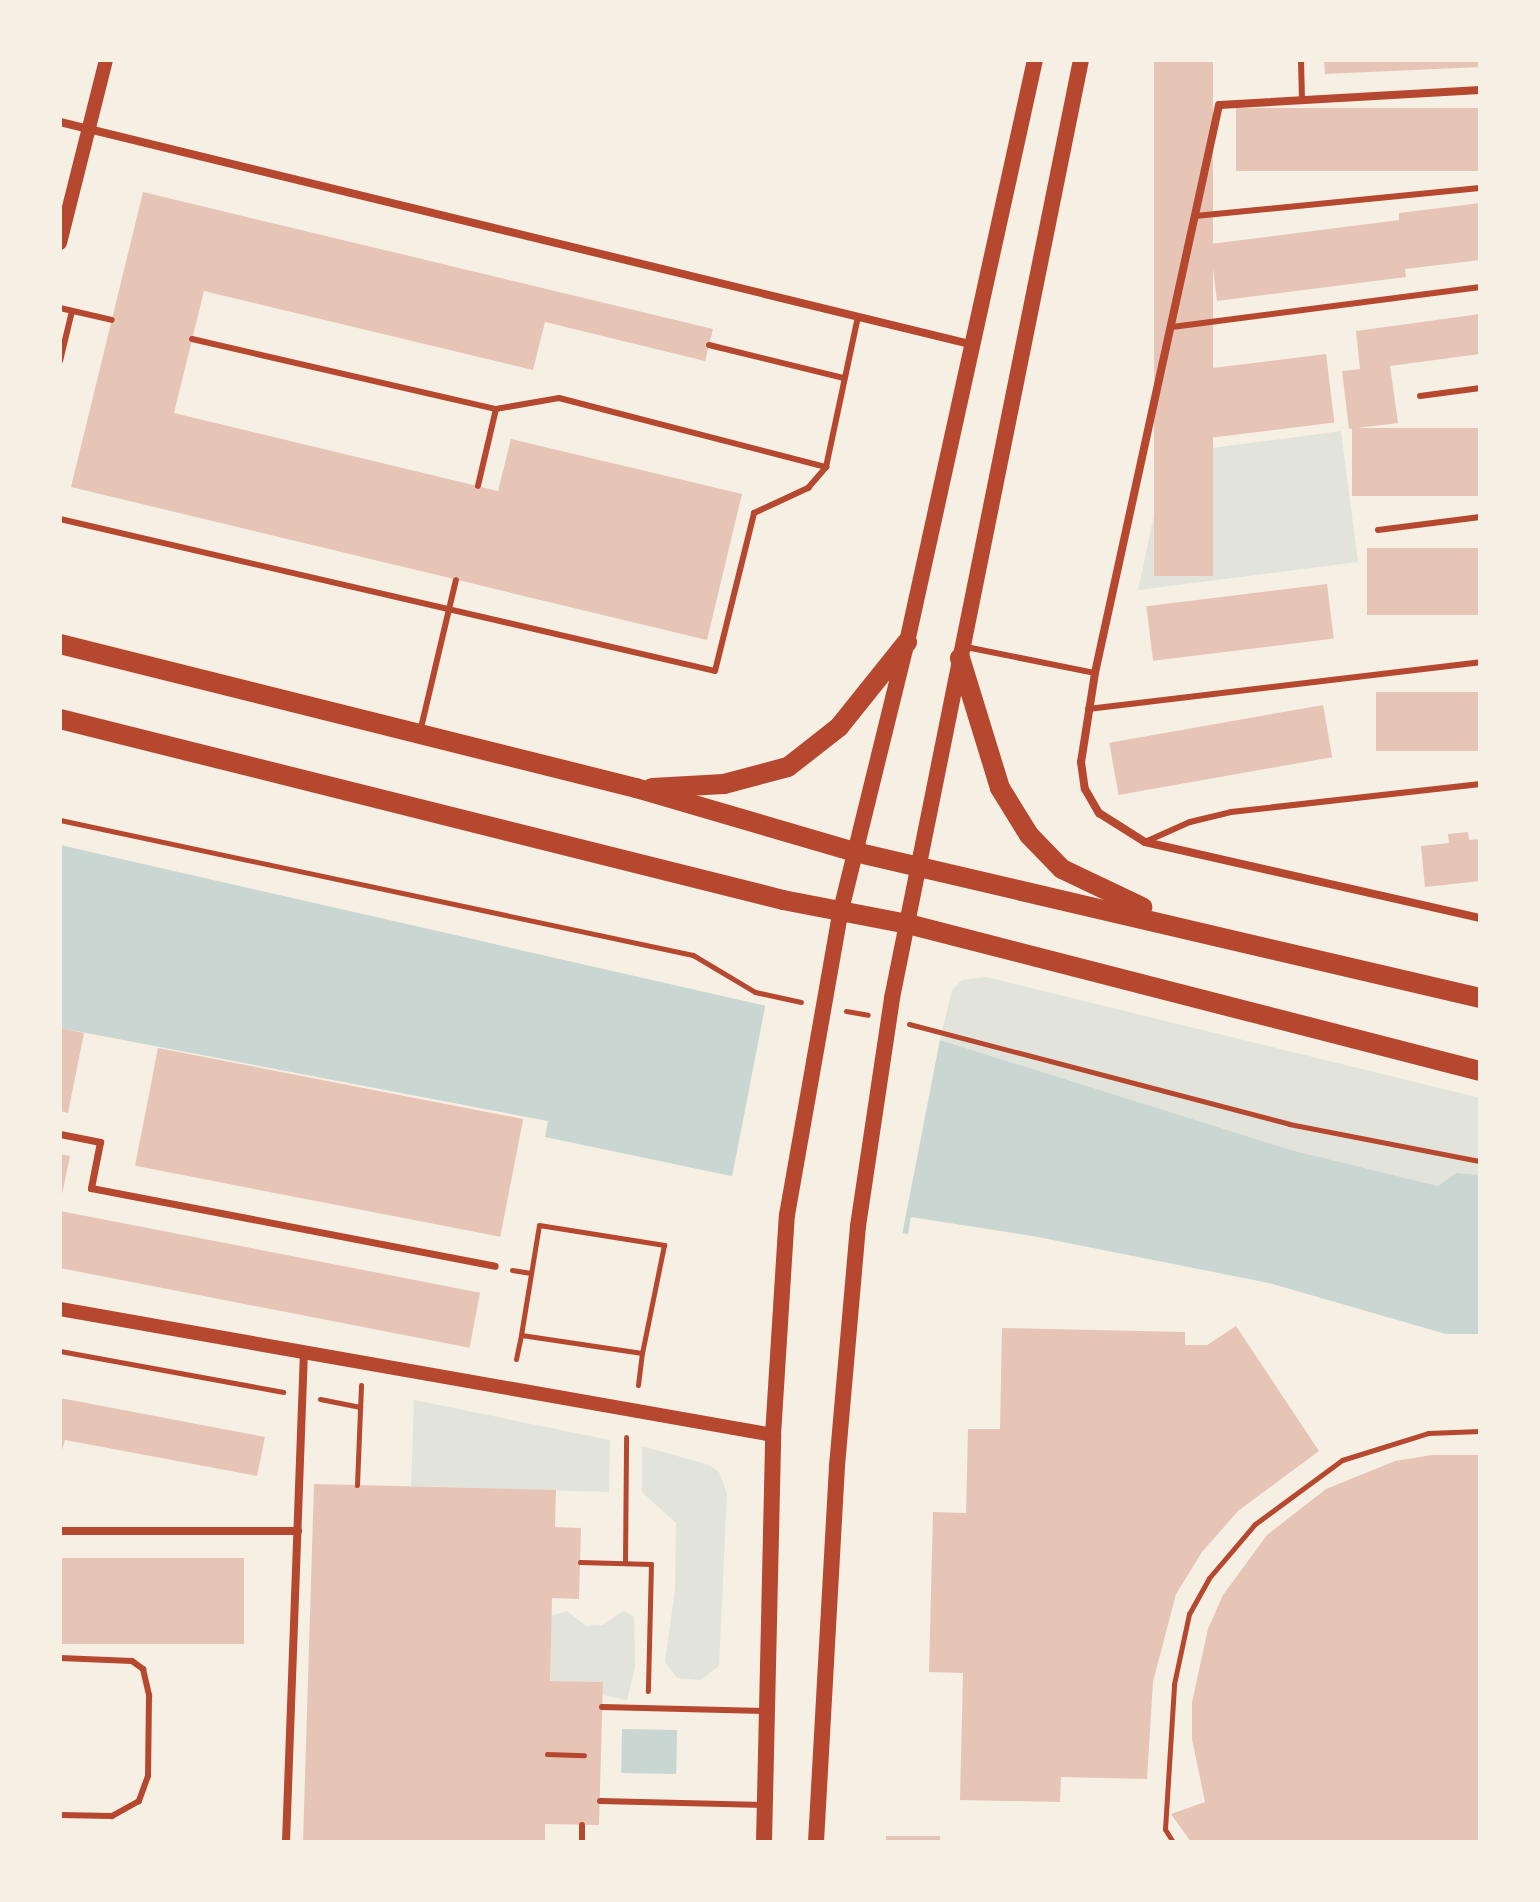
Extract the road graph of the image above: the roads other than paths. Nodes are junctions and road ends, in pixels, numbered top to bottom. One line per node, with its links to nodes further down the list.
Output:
1 (106, 60): 8 (street)
2 (1035, 60): 19 (main road)
3 (1081, 60): 35 (main road)
4 (1301, 60): 6 (lane)
5 (1480, 90): 6 (street)
6 (1302, 101): 10 (street)
7 (60, 122): 8 (street)
8 (91, 129): 11 (street); 15 (street)
9 (1480, 188): 10 (lane)
10 (1195, 216): 17 (street)
11 (60, 243)
12 (1480, 287): 17 (lane)
13 (60, 308): 14 (lane)
14 (72, 311): 16 (lane); 21 (lane)
15 (858, 316): 19 (street); 22 (lane)
16 (112, 320)
17 (1172, 327): 37 (street)
18 (192, 339): 25 (lane)
19 (970, 344): 33 (main road)
20 (709, 345): 22 (lane)
21 (60, 361)
22 (843, 378): 26 (lane)
23 (1480, 388): 24 (lane)
24 (1420, 396)
25 (496, 409): 26 (lane); 27 (lane)
26 (826, 467): 32 (lane)
27 (478, 486)
28 (1480, 517): 30 (lane)
29 (60, 519): 32 (lane)
30 (1378, 530)
31 (456, 580): 32 (lane)
32 (449, 609): 40 (lane)
33 (907, 642): 42 (main road); 44 (main road)
34 (60, 644): 40 (main road)
35 (961, 652): 37 (lane); 45 (main road); 49 (main road)
36 (1480, 662): 38 (lane)
37 (1095, 673): 38 (street)
38 (1088, 709): 43 (street)
39 (60, 719): 46 (main road)
40 (419, 734): 42 (main road)
41 (1480, 784): 43 (lane)
42 (636, 788): 44 (main road)
43 (1145, 842): 47 (street)
44 (855, 852): 45 (main road); 46 (main road)
45 (919, 867): 48 (main road); 49 (main road)
46 (841, 910): 48 (main road); 56 (main road)
47 (1480, 918)
48 (908, 924): 51 (main road); 69 (main road)
49 (1202, 931): 50 (main road)
50 (1480, 998)
51 (1480, 1071)
52 (60, 1134): 53 (street)
53 (495, 1266)
54 (60, 1309): 55 (street)
55 (304, 1356): 56 (street); 58 (street)
56 (773, 1435): 61 (main road)
57 (60, 1531): 58 (street)
58 (298, 1531): 66 (street)
59 (60, 1658): 64 (lane)
60 (602, 1707): 61 (lane)
61 (767, 1711): 63 (main road)
62 (600, 1801): 63 (lane)
63 (765, 1805): 68 (main road)
64 (60, 1815)
65 (582, 1825): 67 (lane)
66 (286, 1842)
67 (582, 1842)
68 (764, 1842)
69 (816, 1842)

